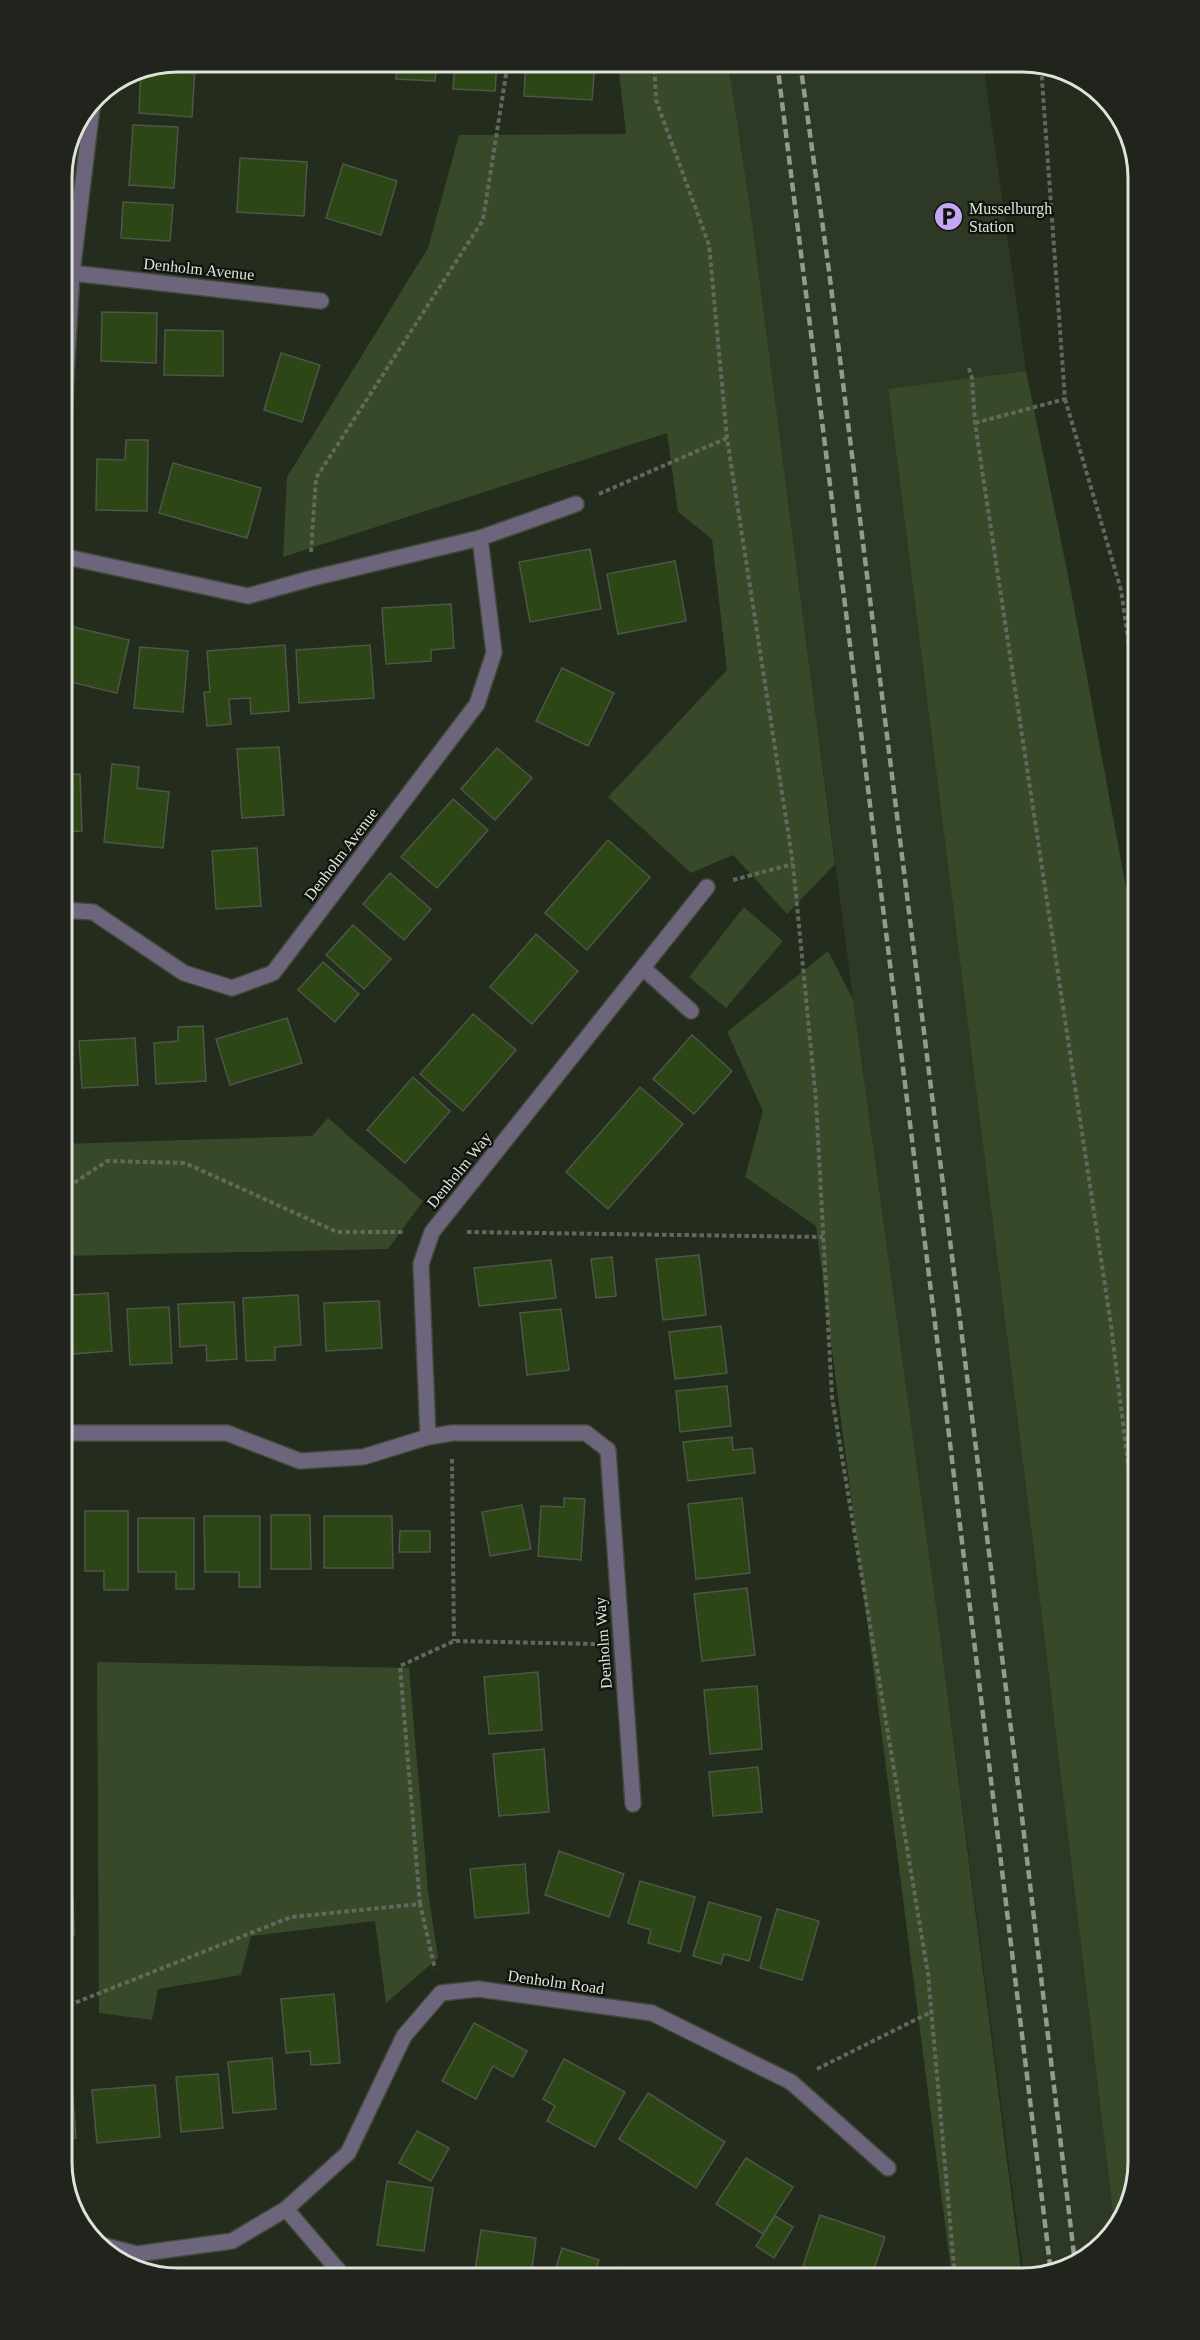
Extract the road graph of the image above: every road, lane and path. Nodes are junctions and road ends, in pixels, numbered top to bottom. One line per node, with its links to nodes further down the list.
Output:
1 (506, 72): 14 (path)
2 (655, 72): 10 (path)
3 (1042, 74): 8 (path)
4 (91, 118): 5 (street)
5 (72, 273): 6 (street, Denholm Avenue)
6 (321, 301)
7 (969, 368): 9 (path)
8 (1065, 399): 9 (path); 15 (path)
9 (975, 423): 24 (path)
10 (727, 438): 11 (path); 16 (path)
11 (576, 504): 12 (street)
12 (480, 538): 14 (street); 18 (street, Denholm Avenue)
13 (72, 558): 14 (street)
14 (309, 579)
15 (1128, 639)
16 (793, 864): 17 (path); 31 (path)
17 (707, 887): 19 (street, Denholm Way)
18 (72, 911)
19 (643, 968): 20 (street); 23 (street, Denholm Way)
20 (691, 1011)
21 (452, 1432): 23 (street, Denholm Way); 25 (path); 26 (street, Denholm Way)
22 (72, 1433): 23 (street, Denholm Way)
23 (428, 1437)
24 (1128, 1460)
25 (454, 1641): 26 (path); 28 (path)
26 (621, 1644): 27 (street, Denholm Way)
27 (633, 1804)
28 (420, 1904): 29 (path); 30 (path)
29 (441, 1993): 32 (street, Denholm Road); 34 (street)
30 (72, 2004)
31 (931, 2012): 32 (path); 37 (path)
32 (791, 2082): 33 (street, Denholm Road)
33 (888, 2168)
34 (286, 2209): 35 (street); 36 (street)
35 (118, 2249)
36 (336, 2268)
37 (954, 2268)

